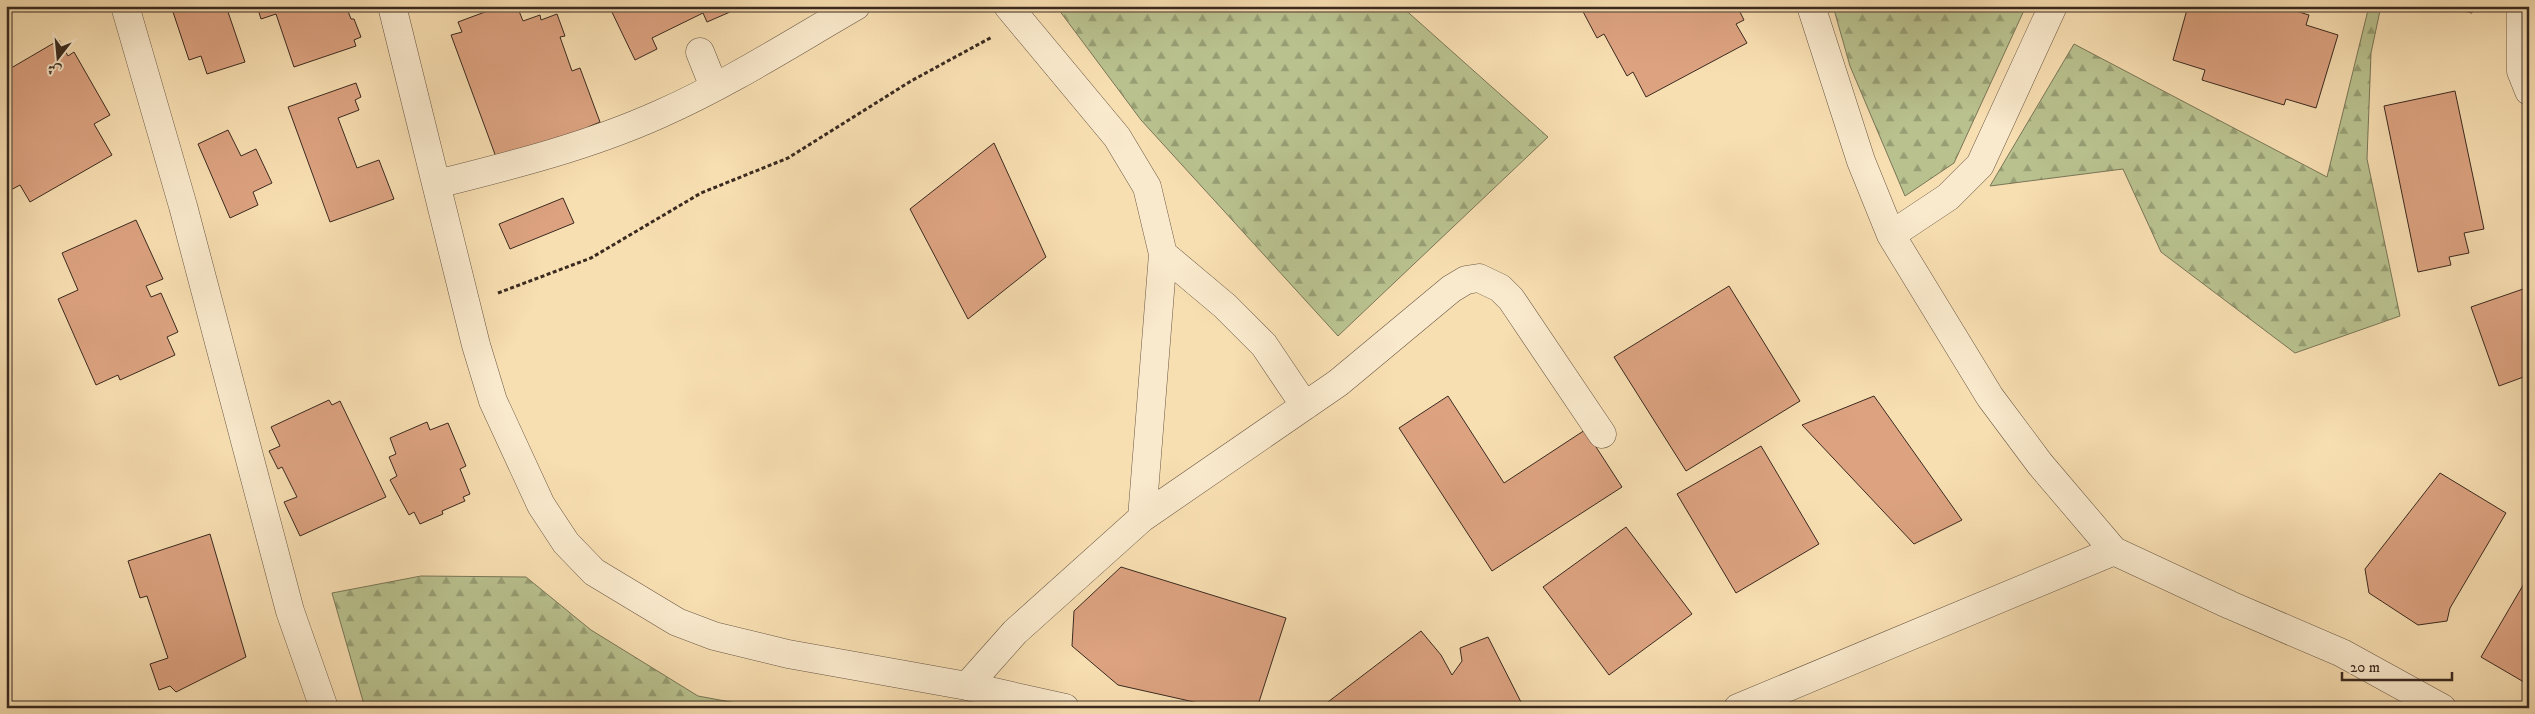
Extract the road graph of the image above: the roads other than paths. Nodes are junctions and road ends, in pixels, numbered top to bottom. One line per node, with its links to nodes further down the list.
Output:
1 (125, 6): 19 (street)
2 (392, 6): 11 (street)
3 (856, 6): 9 (street)
4 (1812, 6): 12 (street)
5 (2052, 6): 12 (street)
6 (2521, 6): 10 (street)
7 (1014, 14): 13 (street)
8 (700, 52): 9 (street)
9 (714, 87): 11 (street)
10 (2529, 91)
11 (437, 184): 18 (street)
12 (1891, 235): 17 (street)
13 (1163, 254): 14 (street); 16 (street)
14 (1305, 406): 15 (street); 16 (street)
15 (1602, 434)
16 (1142, 518): 18 (street)
17 (2114, 551): 21 (street); 22 (street)
18 (967, 686): 20 (street)
19 (324, 708)
20 (1065, 708)
21 (1738, 708)
22 (2442, 708)

